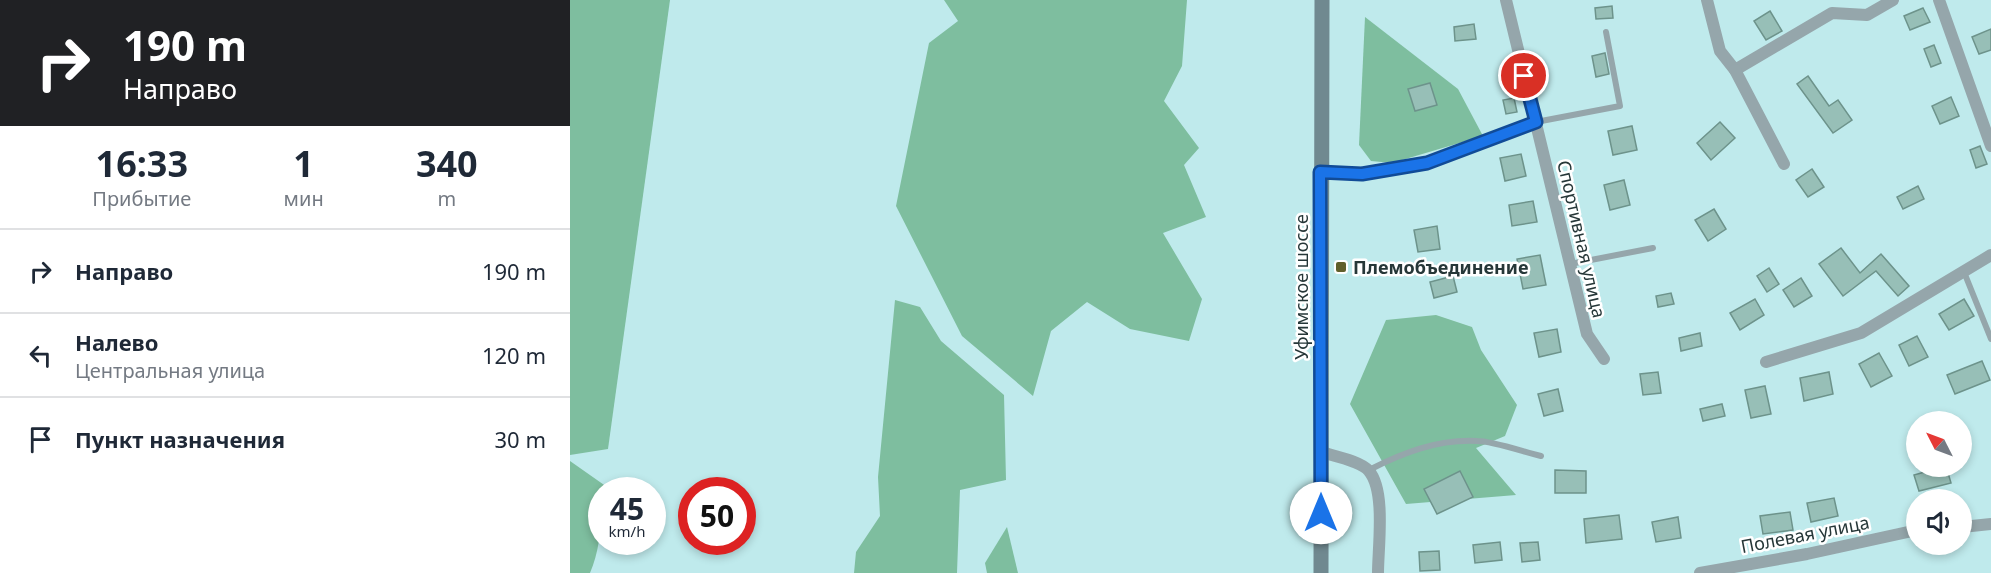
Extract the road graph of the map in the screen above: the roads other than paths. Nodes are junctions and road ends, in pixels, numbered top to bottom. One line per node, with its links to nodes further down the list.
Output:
1 (1322, 0): 11 (main road, Уфимское шоссе)
2 (1506, 0): 8 (street, Спортивная улица)
3 (1707, 0): 7 (street)
4 (1893, 0): 7 (street)
5 (1939, 0): 9 (street)
6 (1606, 32): 8 (lane)
7 (1735, 70): 10 (street)
8 (1536, 122): 11 (street); 14 (street, Спортивная улица)
9 (1991, 146)
10 (1784, 164)
11 (1320, 172): 19 (main road, Уфимское шоссе)
12 (1653, 248): 14 (lane)
13 (1991, 255): 15 (street)
14 (1570, 264): 17 (street, Спортивная улица)
15 (1964, 272): 16 (lane); 18 (street)
16 (1991, 339)
17 (1604, 359)
18 (1766, 362)
19 (1321, 452): 21 (street); 25 (main road, Уфимское шоссе)
20 (1540, 456): 21 (lane)
21 (1369, 470): 26 (street)
22 (1991, 524): 23 (street)
23 (1972, 526)
24 (1906, 532): 27 (street, Полевая улица)
25 (1321, 573)
26 (1378, 573)
27 (1700, 573)

